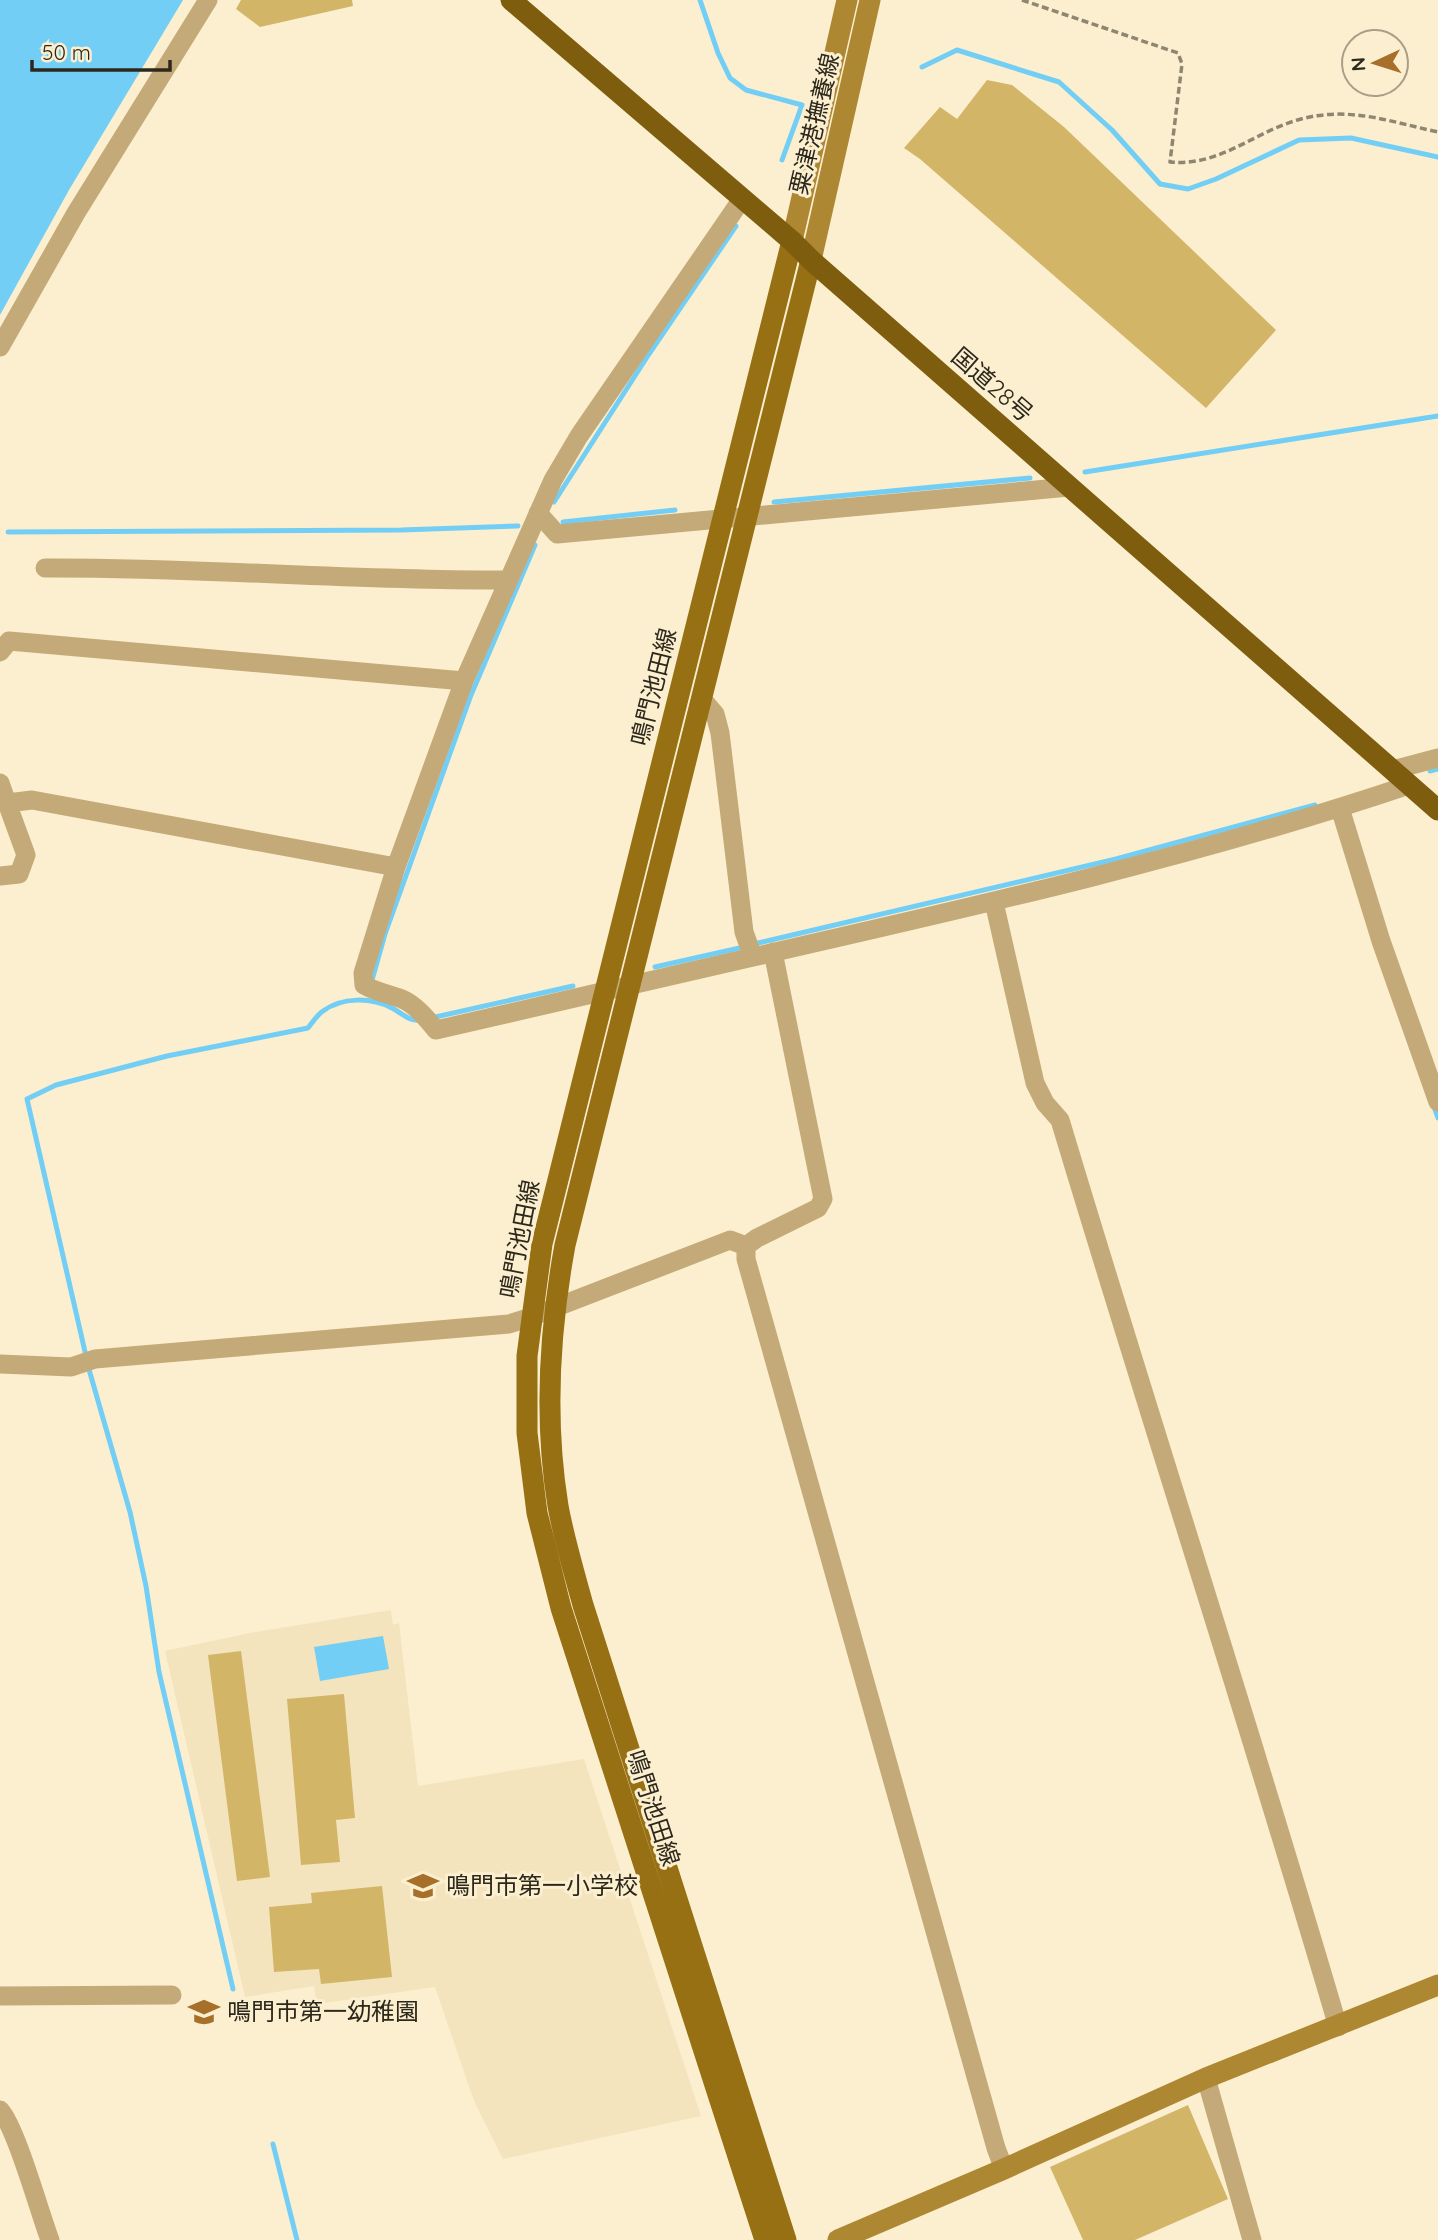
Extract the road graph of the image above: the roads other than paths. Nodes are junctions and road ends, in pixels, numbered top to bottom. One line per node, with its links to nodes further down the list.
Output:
1 (208, 0): 8 (street)
2 (511, 0): 5 (highway, 国道28号)
3 (846, 0): 6 (street, 粟津港撫養線)
4 (870, 0): 7 (street, 粟津港撫養線)
5 (742, 199): 6 (highway, 国道28号); 10 (street)
6 (792, 241): 7 (highway, 国道28号); 12 (main road, 鳴門池田線)
7 (811, 260): 9 (highway, 国道28号); 11 (main road, 鳴門池田線)
8 (0, 347)
9 (1069, 487): 11 (street); 19 (highway, 国道28号)
10 (538, 513): 12 (street); 14 (street)
11 (747, 516): 12 (street); 17 (main road, 鳴門池田線)
12 (723, 518): 31 (main road, 鳴門池田線)
13 (45, 568): 14 (street)
14 (508, 580): 16 (street)
15 (0, 652): 16 (street)
16 (464, 681): 25 (street)
17 (702, 699): 28 (street); 30 (main road, 鳴門池田線)
18 (1438, 758): 19 (street)
19 (1393, 770): 21 (highway, 国道28号)
20 (0, 783): 22 (street)
21 (1409, 785): 23 (street); 24 (highway, 国道28号)
22 (8, 803): 25 (street); 26 (street)
23 (1333, 810): 27 (street); 32 (street)
24 (1438, 810)
25 (396, 867): 31 (street)
26 (0, 876)
27 (994, 901): 29 (street); 40 (street)
28 (749, 946): 29 (street); 30 (street)
29 (773, 952): 33 (street)
30 (630, 985): 31 (street); 34 (main road, 鳴門池田線)
31 (606, 990): 35 (main road, 鳴門池田線)
32 (1438, 1102)
33 (746, 1246): 34 (street); 43 (street)
34 (554, 1307): 35 (street); 46 (main road, 鳴門池田線)
35 (531, 1317): 36 (street); 45 (main road, 鳴門池田線)
36 (0, 1364)
37 (1438, 1985): 40 (street)
38 (172, 1995): 39 (street)
39 (0, 1996)
40 (1338, 2027): 41 (street)
41 (1206, 2078): 43 (street); 48 (street)
42 (0, 2110): 44 (street)
43 (1004, 2169): 47 (street)
44 (50, 2240)
45 (765, 2240)
46 (786, 2240)
47 (838, 2240)
48 (1252, 2240)

